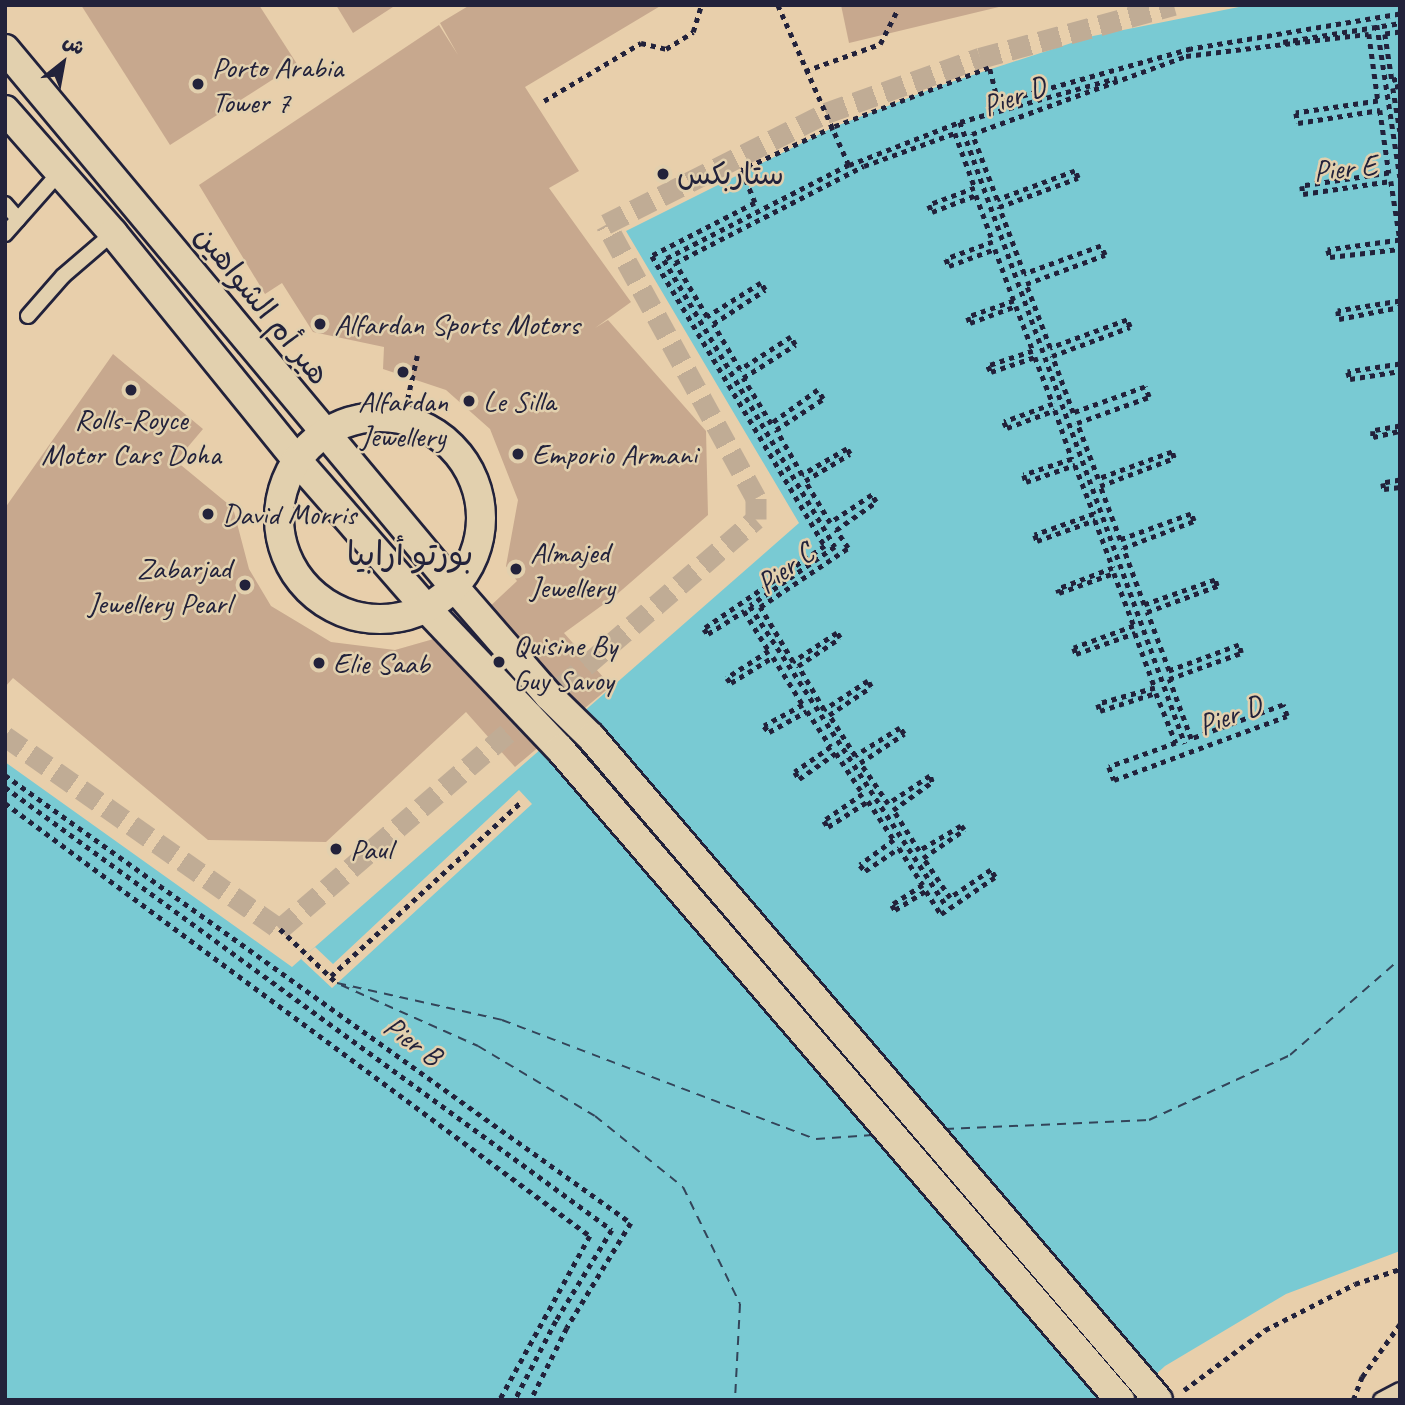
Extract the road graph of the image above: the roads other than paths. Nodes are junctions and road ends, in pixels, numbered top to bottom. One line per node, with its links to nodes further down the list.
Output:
1 (5, 49): 5 (street, هير أم الشواهين)
2 (5, 110): 3 (street)
3 (58, 174): 6 (lane); 7 (street)
4 (5, 204): 6 (lane)
5 (141, 207): 7 (street); 10 (street, هير أم الشواهين)
6 (18, 219): 8 (lane)
7 (113, 233): 9 (lane); 11 (street)
8 (5, 234)
9 (28, 316)
10 (323, 433): 11 (street); 12 (street, هير أم الشواهين); 12 (street)
11 (296, 459): 13 (street); 13 (street)
12 (462, 595): 13 (street); 15 (street, هير أم الشواهين)
13 (435, 616): 16 (street)
14 (1400, 1390): 17 (lane)
15 (1162, 1399)
16 (1120, 1400)
17 (1381, 1400)

